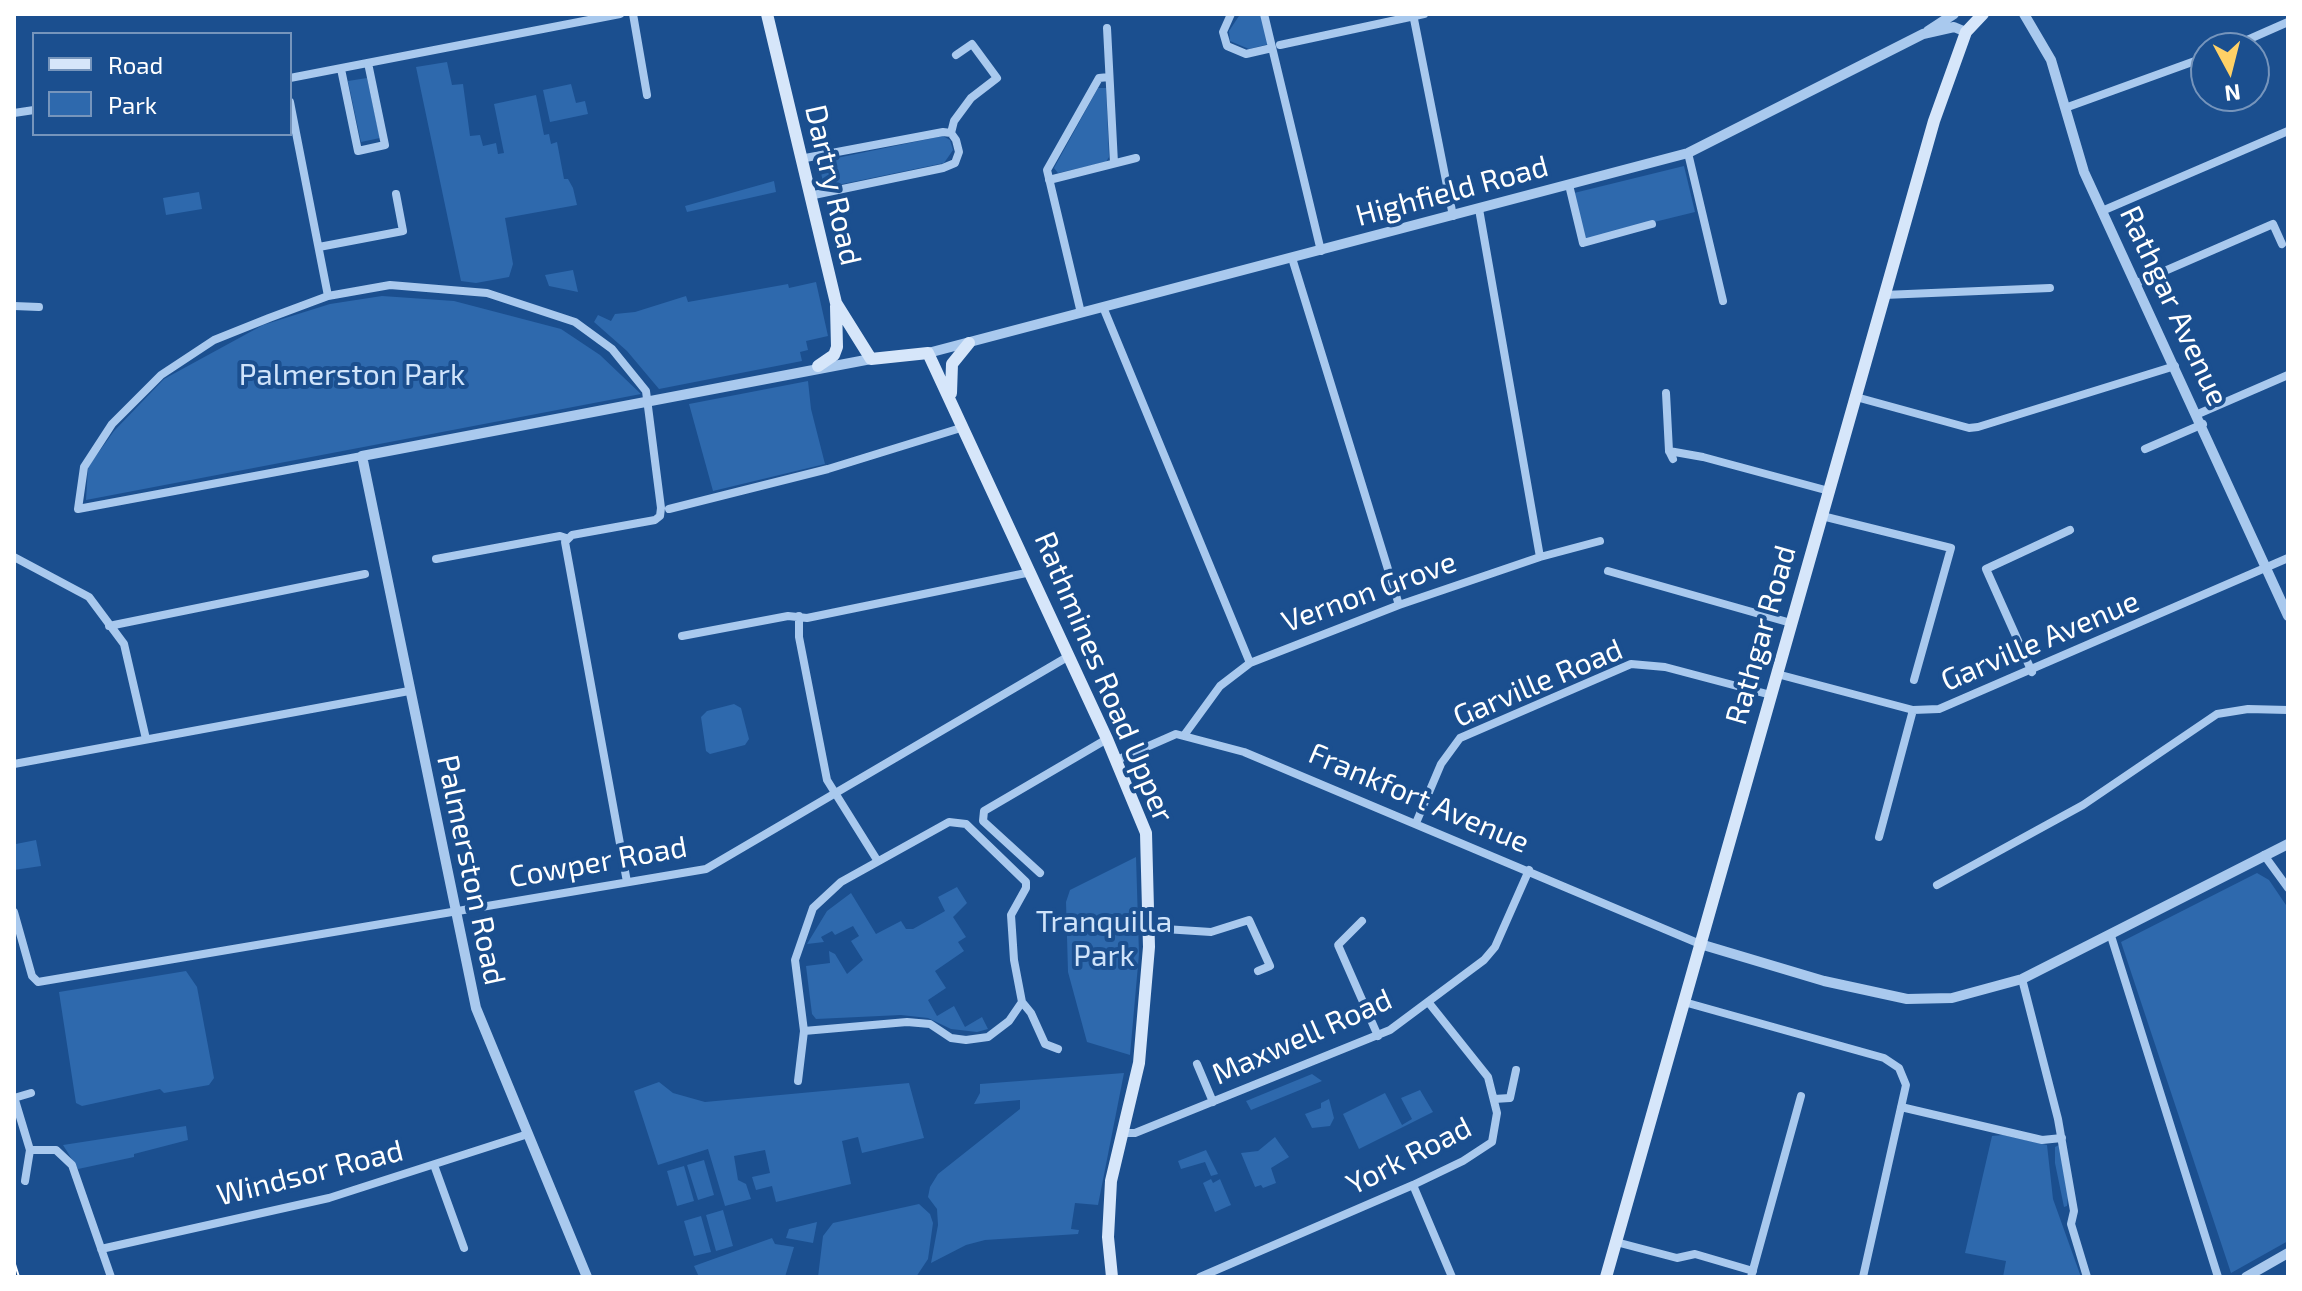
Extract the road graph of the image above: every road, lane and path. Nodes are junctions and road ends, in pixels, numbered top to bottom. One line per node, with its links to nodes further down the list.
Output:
1 (620, 14): 18 (street)
2 (633, 14): 23 (street)
3 (767, 14): 30 (main road, Dartry Road)
4 (1231, 14): 16 (street)
5 (1264, 14): 16 (street)
6 (1424, 14): 10 (street)
7 (1954, 14): 15 (street)
8 (1983, 14): 13 (main road, Rathgar Road)
9 (2024, 14): 24 (street, Rathgar Avenue)
10 (1413, 15): 16 (street); 38 (street)
11 (2288, 22): 14 (street)
12 (1107, 28): 21 (street)
13 (1966, 32): 15 (street, Highfield Road); 46 (main road, Rathgar Road)
14 (2265, 32)
15 (1923, 34): 28 (street, Highfield Road)
16 (1276, 47): 42 (street)
17 (956, 55): 27 (street)
18 (368, 63): 20 (street); 20 (street)
19 (2190, 63): 24 (street)
20 (341, 69): 22 (street)
21 (1109, 77): 31 (street); 32 (street)
22 (292, 78)
23 (647, 95)
24 (2065, 108): 37 (street, Rathgar Avenue)
25 (292, 112): 41 (street)
26 (2288, 131): 37 (street)
27 (951, 133): 30 (street); 35 (street)
28 (1688, 153): 33 (street, Highfield Road); 48 (street)
29 (1136, 158): 31 (street)
30 (800, 159): 35 (main road, Dartry Road)
31 (1114, 163): 32 (street)
32 (1049, 180): 53 (street)
33 (1569, 185): 36 (street, Highfield Road); 39 (street)
34 (396, 194): 41 (street)
35 (809, 196): 49 (main road, Dartry Road)
36 (1479, 209): 38 (street, Highfield Road); 75 (street)
37 (2102, 211): 44 (street, Rathgar Avenue)
38 (1453, 216): 42 (street, Highfield Road)
39 (1652, 224)
40 (2282, 244): 44 (street)
41 (319, 247): 47 (street)
42 (1321, 251): 43 (street, Highfield Road)
43 (1292, 258): 52 (street, Highfield Road); 82 (street)
44 (2137, 283): 58 (street, Rathgar Avenue)
45 (2050, 288): 46 (street)
46 (1884, 295): 62 (main road, Rathgar Road)
47 (328, 296): 63 (street); 67 (street)
48 (1723, 301)
49 (836, 303): 56 (main road, Dartry Road); 57 (main road)
50 (14, 306): 51 (street)
51 (39, 307)
52 (1103, 307): 53 (street, Highfield Road); 89 (street)
53 (1081, 313): 54 (street, Highfield Road)
54 (969, 343): 55 (street, Highfield Road); 61 (main road)
55 (928, 353): 56 (main road); 61 (main road, Rathmines Road Upper)
56 (871, 359): 57 (street)
57 (818, 366): 63 (street)
58 (2175, 366): 62 (street); 64 (street, Rathgar Avenue)
59 (2288, 375): 64 (street)
60 (1666, 393): 68 (street)
61 (951, 396): 65 (main road, Rathmines Road Upper)
62 (1856, 397): 68 (main road, Rathgar Road)
63 (648, 401): 67 (street); 72 (street)
64 (2200, 419): 66 (street); 78 (street, Rathgar Avenue)
65 (965, 427): 69 (street); 80 (main road, Rathmines Road Upper)
66 (2145, 449)
67 (362, 456): 93 (street, Palmerston Road)
68 (1829, 491): 70 (main road, Rathgar Road)
69 (669, 509)
70 (1822, 516): 85 (main road, Rathgar Road); 92 (street)
71 (2070, 530): 90 (street)
72 (566, 538): 77 (street); 110 (street)
73 (1600, 541): 75 (street, Vernon Grove)
74 (14, 557): 86 (street)
75 (1540, 557): 82 (street, Vernon Grove)
76 (2288, 558): 78 (street, Garville Avenue)
77 (436, 559)
78 (2267, 567): 84 (street, Rathgar Avenue); 90 (street, Garville Avenue)
79 (1608, 571): 85 (street)
80 (1031, 572): 83 (street); 88 (main road, Rathmines Road Upper)
81 (365, 574): 86 (street)
82 (1399, 605): 89 (street, Vernon Grove)
83 (799, 616): 87 (street); 102 (street)
84 (2288, 616)
85 (1791, 623): 91 (main road, Rathgar Road)
86 (109, 626): 98 (street)
87 (682, 636)
88 (1069, 656): 99 (main road, Rathmines Road Upper); 102 (street, Cowper Road)
89 (1250, 663): 97 (street, Vernon Grove)
90 (2032, 672): 95 (street, Garville Avenue)
91 (1777, 674): 94 (main road, Rathgar Road); 95 (street, Garville Avenue)
92 (1914, 680)
93 (409, 691): 98 (street); 113 (street, Palmerston Road)
94 (1771, 695): 103 (street, Garville Road); 118 (main road, Rathgar Road)
95 (1913, 710): 104 (street)
96 (2288, 710): 111 (street)
97 (1185, 734): 100 (street); 103 (street, Frankfort Avenue)
98 (146, 739): 101 (street)
99 (1107, 739): 100 (main road, Rathmines Road Upper); 109 (street)
100 (1117, 760): 116 (main road, Rathmines Road Upper)
101 (14, 764)
102 (836, 793): 107 (street); 110 (street, Cowper Road)
103 (1416, 823): 108 (street, Frankfort Avenue)
104 (1879, 837)
105 (2288, 844): 106 (street)
106 (2264, 855): 112 (street); 117 (street)
107 (877, 860): 121 (street); 124 (street)
108 (1529, 870): 118 (street, Frankfort Avenue); 123 (street, Maxwell Road)
109 (1040, 873)
110 (627, 882): 113 (street, Cowper Road)
111 (1937, 885)
112 (2288, 888)
113 (455, 911): 114 (street, Cowper Road); 137 (street, Palmerston Road)
114 (14, 912)
115 (1362, 921): 125 (street)
116 (1149, 928): 119 (street); 136 (main road, Rathmines Road Upper)
117 (2111, 936): 120 (street); 156 (street)
118 (1700, 944): 120 (street); 122 (main road, Rathgar Road)
119 (1258, 971)
120 (2022, 979): 138 (street)
121 (1022, 1002): 124 (street); 126 (street)
122 (1684, 1002): 135 (street); 143 (main road, Rathgar Road)
123 (1429, 1003): 125 (street, Maxwell Road); 133 (street, York Road)
124 (804, 1031): 129 (street)
125 (1378, 1036): 134 (street, Maxwell Road)
126 (1058, 1049)
127 (1197, 1064): 134 (street)
128 (1516, 1070): 133 (street)
129 (798, 1081)
130 (31, 1093): 132 (street)
131 (1801, 1096): 147 (street)
132 (14, 1098): 139 (street)
133 (1494, 1099): 142 (street, York Road)
134 (1213, 1102): 136 (street, Maxwell Road)
135 (1901, 1107): 138 (street); 154 (street)
136 (1121, 1133): 150 (main road, Rathmines Road Upper)
137 (528, 1134): 140 (street, Windsor Road); 149 (street, Palmerston Road)
138 (2062, 1138): 155 (street)
139 (30, 1150): 141 (street); 145 (street)
140 (434, 1165): 144 (street); 145 (street, Windsor Road)
141 (25, 1181)
142 (1413, 1185): 151 (street, York Road); 152 (street)
143 (1616, 1242): 147 (street); 153 (main road, Rathgar Road)
144 (464, 1248)
145 (101, 1249): 148 (street)
146 (2288, 1253): 157 (street)
147 (1752, 1274)
148 (111, 1277)
149 (587, 1277)
150 (1112, 1277)
151 (1200, 1277)
152 (1452, 1277)
153 (1606, 1277)
154 (1863, 1277)
155 (2087, 1277)
156 (2218, 1277)
157 (2246, 1277)

